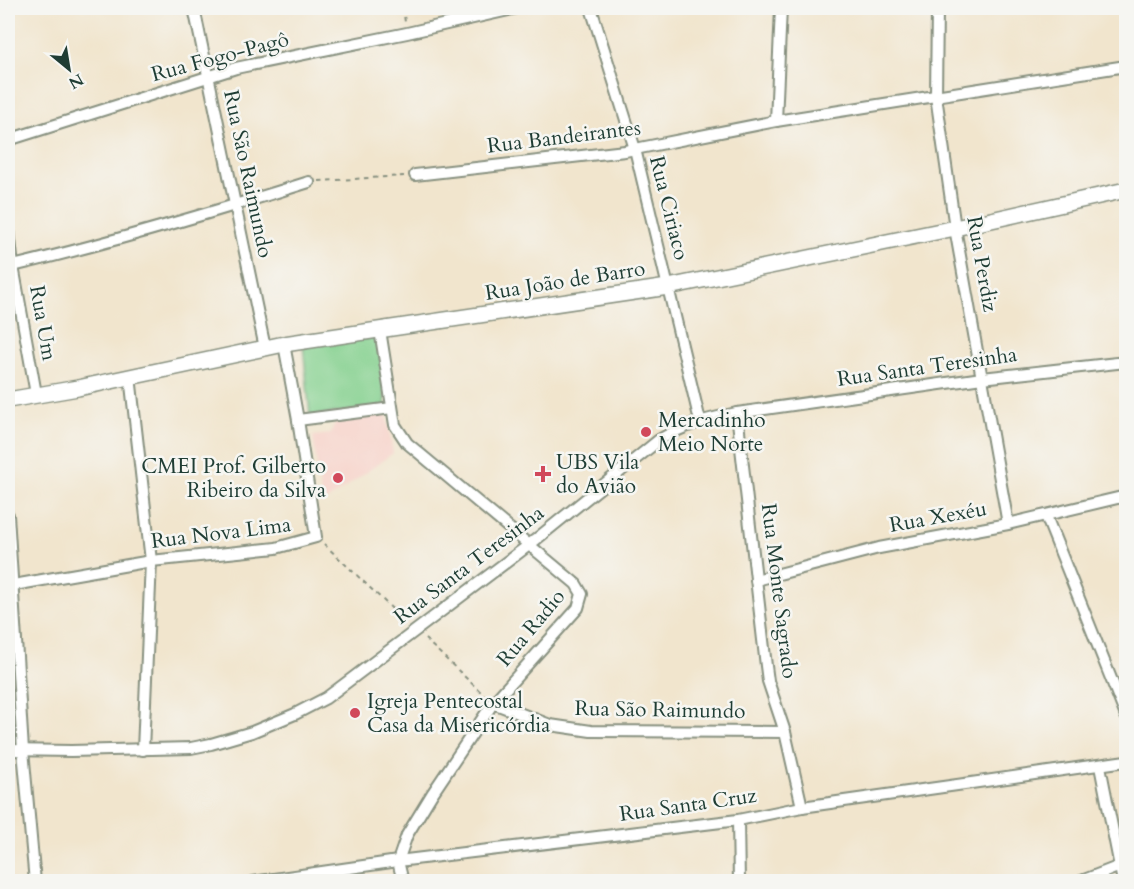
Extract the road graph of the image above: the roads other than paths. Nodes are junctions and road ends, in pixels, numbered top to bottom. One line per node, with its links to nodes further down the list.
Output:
1 (194, 8): 7 (street, Rua São Raimundo)
2 (517, 8): 7 (street, Rua Fogo-Pagô)
3 (591, 8): 11 (street, Rua Ciriaco)
4 (781, 8): 9 (street)
5 (937, 8): 8 (street, Rua Perdiz)
6 (1126, 66): 8 (street, Rua Bandeirantes)
7 (207, 76): 10 (street, Rua Fogo-Pagô); 15 (street, Rua São Raimundo)
8 (936, 96): 9 (street, Rua Bandeirantes); 17 (street, Rua Perdiz)
9 (776, 121): 11 (street, Rua Bandeirantes)
10 (8, 140)
11 (635, 149): 12 (street, Rua Bandeirantes); 19 (street, Rua Ciriaco)
12 (415, 175)
13 (309, 182): 15 (street)
14 (1126, 190): 17 (street, Rua João de Barro)
15 (235, 206): 18 (street); 22 (street, Rua São Raimundo)
16 (8, 222): 18 (street, Rua Um)
17 (955, 228): 19 (street, Rua João de Barro); 25 (street, Rua Perdiz)
18 (13, 266): 26 (street, Rua Um)
19 (668, 287): 20 (street, Rua João de Barro); 31 (street, Rua Ciriaco)
20 (380, 330): 21 (street, Rua João de Barro); 28 (street, Rua Radio)
21 (284, 344): 22 (street, Rua João de Barro); 30 (street, Rua Nova Lima)
22 (265, 348): 24 (street, Rua João de Barro)
23 (1126, 362): 25 (street, Rua Santa Teresinha)
24 (130, 376): 26 (street, Rua João de Barro); 37 (street)
25 (982, 378): 29 (street, Rua Santa Teresinha); 35 (street, Rua Perdiz)
26 (36, 394): 27 (street, Rua João de Barro)
27 (8, 400)
28 (392, 408): 30 (street); 36 (street, Rua Radio)
29 (737, 414): 31 (street, Rua Santa Teresinha); 38 (street, Rua Monte Sagrado)
30 (298, 420): 37 (street, Rua Nova Lima)
31 (700, 421): 36 (street, Rua Santa Teresinha)
32 (1126, 496): 34 (street, Rua Xexéu)
33 (8, 515): 39 (street)
34 (1046, 516): 35 (street, Rua Xexéu); 41 (street)
35 (1008, 525): 38 (street, Rua Xexéu)
36 (529, 544): 40 (street, Rua Radio); 45 (street, Rua Santa Teresinha)
37 (151, 561): 39 (street, Rua Nova Lima); 45 (street)
38 (756, 580): 42 (street, Rua Monte Sagrado)
39 (10, 586): 44 (street)
40 (493, 703): 42 (street, Rua São Raimundo); 50 (street, Rua Radio)
41 (1126, 716)
42 (786, 732): 48 (street, Rua Monte Sagrado)
43 (8, 750): 44 (street, Rua Santa Teresinha)
44 (23, 750): 45 (street, Rua Santa Teresinha); 52 (street)
45 (143, 750)
46 (1126, 761): 47 (street, Rua Santa Cruz)
47 (1100, 766): 48 (street, Rua Santa Cruz); 51 (street)
48 (802, 807): 49 (street, Rua Santa Cruz)
49 (738, 820): 50 (street, Rua Santa Cruz); 55 (street)
50 (398, 861): 53 (street, Rua Santa Cruz); 54 (street)
51 (1120, 866): 56 (street); 57 (street)
52 (35, 882)
53 (253, 882)
54 (403, 882)
55 (740, 882)
56 (1079, 882)
57 (1123, 882)

